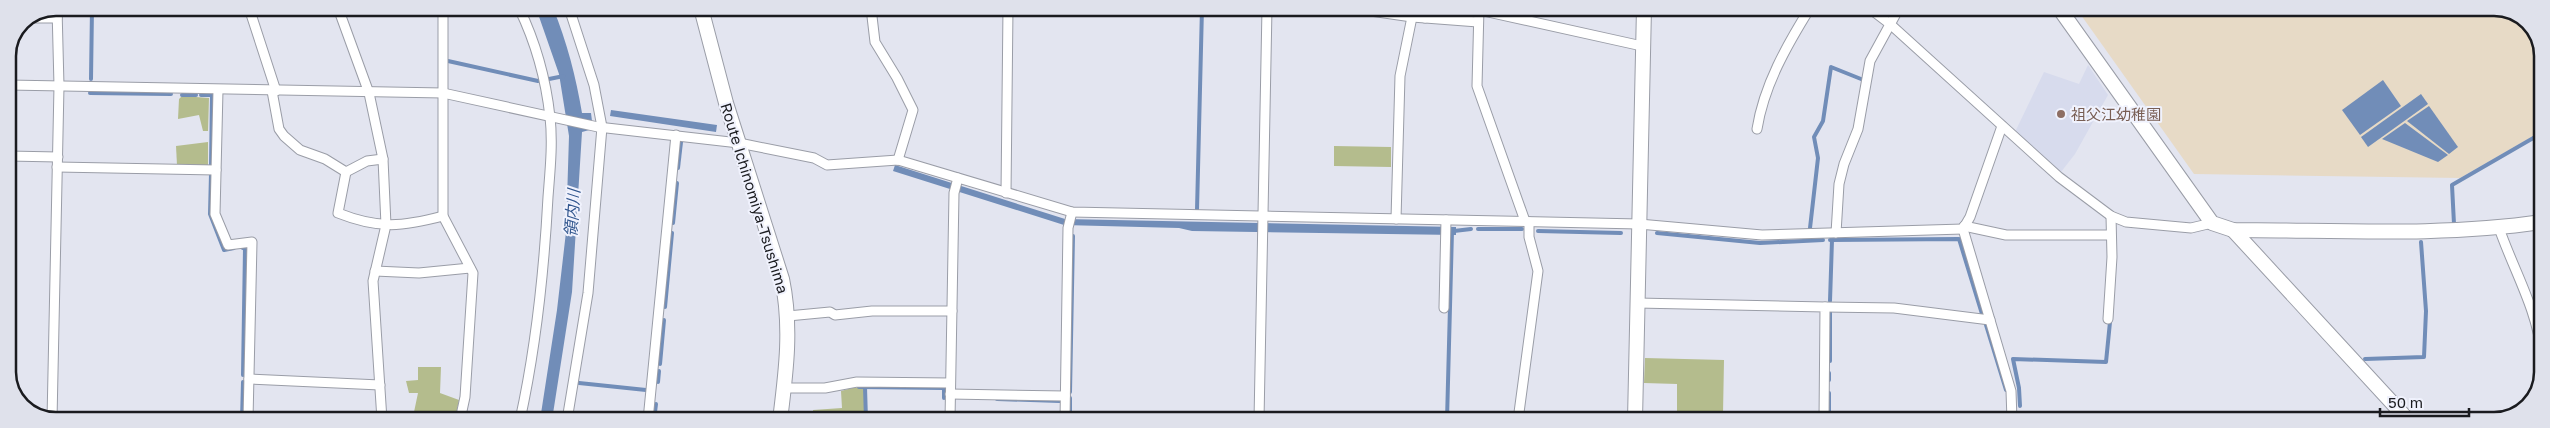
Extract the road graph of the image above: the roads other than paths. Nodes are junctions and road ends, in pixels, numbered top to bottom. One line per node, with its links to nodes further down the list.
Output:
1 (251, 16): 28 (street)
2 (341, 16): 29 (street)
3 (443, 16): 30 (street)
4 (522, 16): 31 (street)
5 (572, 16): 33 (street)
6 (703, 16): 36 (street, Route Ichinomiya-Tsushima)
7 (872, 16): 40 (street)
8 (1008, 16): 45 (street)
9 (1266, 16): 49 (street)
10 (1409, 17): 11 (street)
11 (1412, 17): 21 (street); 50 (street)
12 (1478, 17): 22 (street)
13 (1512, 17): 24 (street)
14 (1644, 17): 24 (street)
15 (1805, 17): 34 (street)
16 (1880, 17): 23 (street)
17 (1894, 17): 23 (street)
18 (2064, 17): 53 (street)
19 (44, 18): 20 (street)
20 (57, 18): 26 (street)
21 (1425, 18): 22 (street)
22 (1478, 22): 52 (street)
23 (1890, 24): 32 (street); 60 (street)
24 (1642, 46): 55 (street)
25 (16, 85): 26 (street)
26 (60, 86): 27 (street); 38 (street)
27 (218, 90): 28 (street); 42 (street)
28 (274, 91): 29 (street); 43 (street)
29 (368, 93): 30 (street); 39 (street)
30 (443, 93): 31 (street); 47 (street)
31 (553, 118): 33 (street); 82 (street)
32 (2002, 126): 48 (street); 57 (street)
33 (600, 127): 35 (street); 83 (street)
34 (1757, 129)
35 (676, 135): 36 (street); 84 (street)
36 (739, 143): 40 (street); 69 (street, Route Ichinomiya-Tsushima)
37 (16, 156): 38 (street)
38 (58, 157): 41 (street)
39 (383, 159): 43 (street); 56 (street)
40 (898, 160): 44 (street)
41 (57, 167): 42 (street); 78 (street)
42 (216, 170): 72 (street)
43 (346, 172): 56 (street)
44 (956, 184): 45 (street); 68 (street)
45 (1006, 193): 46 (street)
46 (1071, 214): 49 (street); 77 (street)
47 (443, 216): 56 (street); 62 (street)
48 (2111, 216): 53 (street); 61 (street)
49 (1262, 219): 50 (street); 88 (street)
50 (1396, 219): 51 (street)
51 (1446, 222): 52 (street); 66 (street)
52 (1527, 222): 55 (street); 89 (street)
53 (2212, 223): 59 (street)
54 (2533, 223): 58 (street)
55 (1639, 224): 60 (street); 64 (street)
56 (386, 225): 63 (street)
57 (1963, 227): 60 (street); 61 (street); 71 (street)
58 (2499, 228): 59 (street); 67 (street)
59 (2233, 230): 93 (street)
60 (1836, 233)
61 (2110, 235): 70 (street)
62 (470, 268): 63 (street); 81 (street)
63 (375, 271): 74 (street)
64 (1637, 303): 65 (street); 90 (street)
65 (1825, 307): 71 (street); 91 (street)
66 (1444, 308)
67 (2533, 310)
68 (952, 311): 69 (street); 73 (street)
69 (788, 316): 75 (street, Route Ichinomiya-Tsushima)
70 (2108, 319)
71 (1990, 320): 92 (street)
72 (249, 379): 74 (street); 79 (street)
73 (950, 383): 75 (street); 76 (street)
74 (380, 385): 80 (street)
75 (784, 388): 85 (street, Route Ichinomiya-Tsushima)
76 (950, 394): 77 (street); 86 (street)
77 (1065, 396): 87 (street)
78 (52, 411)
79 (248, 411)
80 (381, 411)
81 (462, 411)
82 (522, 411)
83 (568, 411)
84 (649, 411)
85 (781, 411)
86 (950, 411)
87 (1064, 411)
88 (1259, 411)
89 (1519, 412)
90 (1635, 412)
91 (1824, 412)
92 (2012, 412)
93 (2393, 412)

